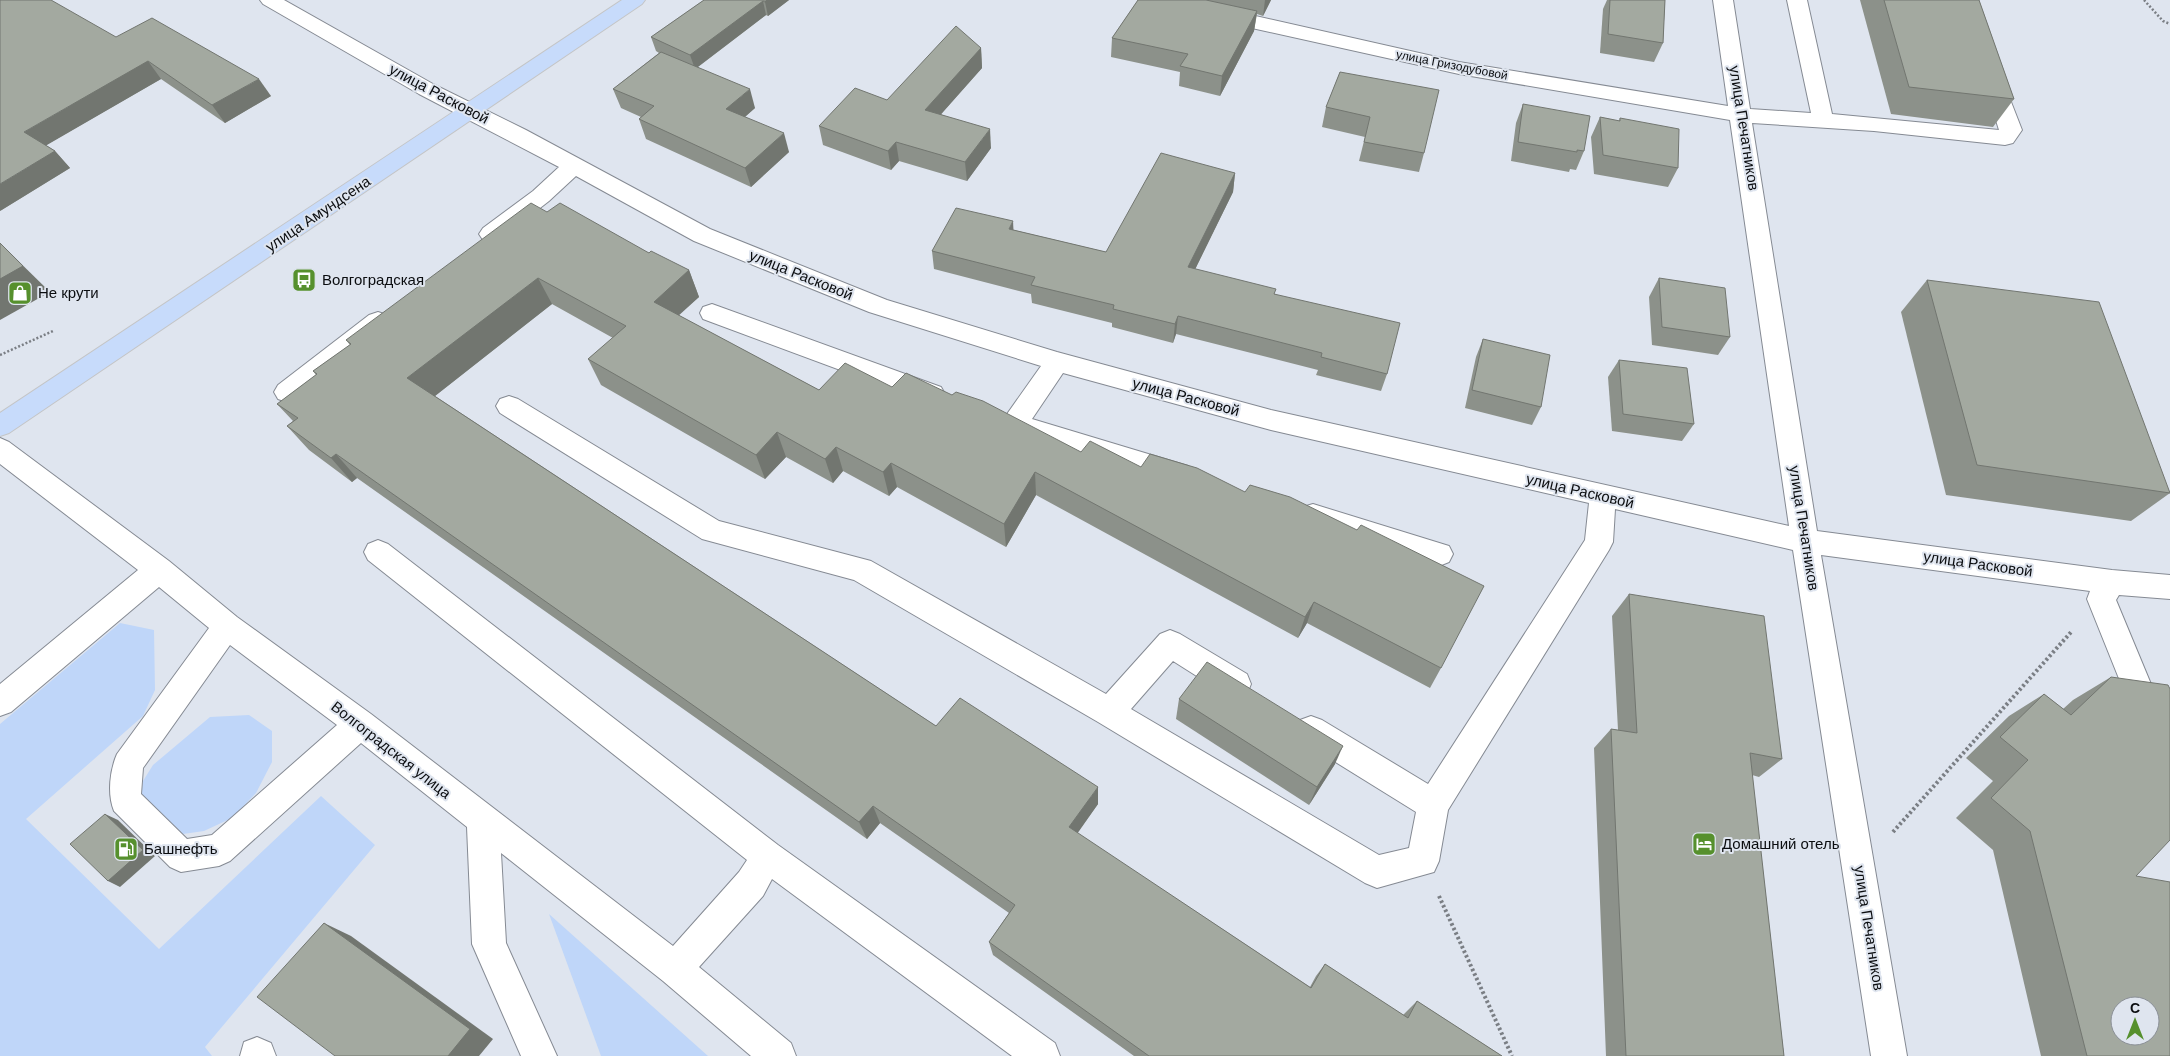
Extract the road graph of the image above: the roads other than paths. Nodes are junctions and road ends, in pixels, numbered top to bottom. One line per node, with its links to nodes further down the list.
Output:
1 (270, 0): 7 (street, улица Расковой)
2 (635, 0): 7 (main road, улица Амундсена)
3 (1164, 0): 8 (street, улица Гризодубовой)
4 (1723, 0): 8 (street, улица Печатников)
5 (1798, 0): 9 (street)
6 (1985, 54): 9 (street, улица Гризодубовой)
7 (470, 112): 10 (street, улица Расковой); 18 (main road, улица Амундсена)
8 (1742, 116): 9 (street, улица Гризодубовой); 23 (street, улица Печатников)
9 (1823, 121)
10 (573, 166): 11 (street); 14 (street, улица Расковой)
11 (472, 249)
12 (395, 309): 15 (street)
13 (712, 313): 16 (street)
14 (1057, 362): 20 (street); 21 (street, улица Расковой)
15 (287, 392)
16 (950, 400)
17 (509, 406): 33 (street)
18 (0, 426)
19 (0, 448): 26 (street, Волгоградская улица)
20 (1202, 481)
21 (1603, 496): 23 (street, улица Расковой); 36 (street)
22 (1288, 507): 25 (street)
23 (1805, 541): 28 (street, улица Расковой); 43 (street, улица Печатников)
24 (378, 552): 38 (street)
25 (1439, 554)
26 (159, 570): 29 (street, Волгоградская улица); 31 (street)
27 (2170, 587): 28 (street, улица Расковой)
28 (2107, 590): 32 (street)
29 (227, 626): 35 (street, Волгоградская улица); 35 (street)
30 (1263, 700): 33 (street)
31 (0, 702)
32 (2170, 704)
33 (1109, 712): 36 (street)
34 (1289, 716): 36 (street)
35 (360, 724): 37 (street, Волгоградская улица)
36 (1433, 805)
37 (483, 821): 39 (street, Волгоградская улица); 40 (street)
38 (767, 856): 39 (street); 42 (street)
39 (674, 969): 41 (street, Волгоградская улица)
40 (539, 1056)
41 (778, 1056)
42 (1042, 1056)
43 (1889, 1056)

